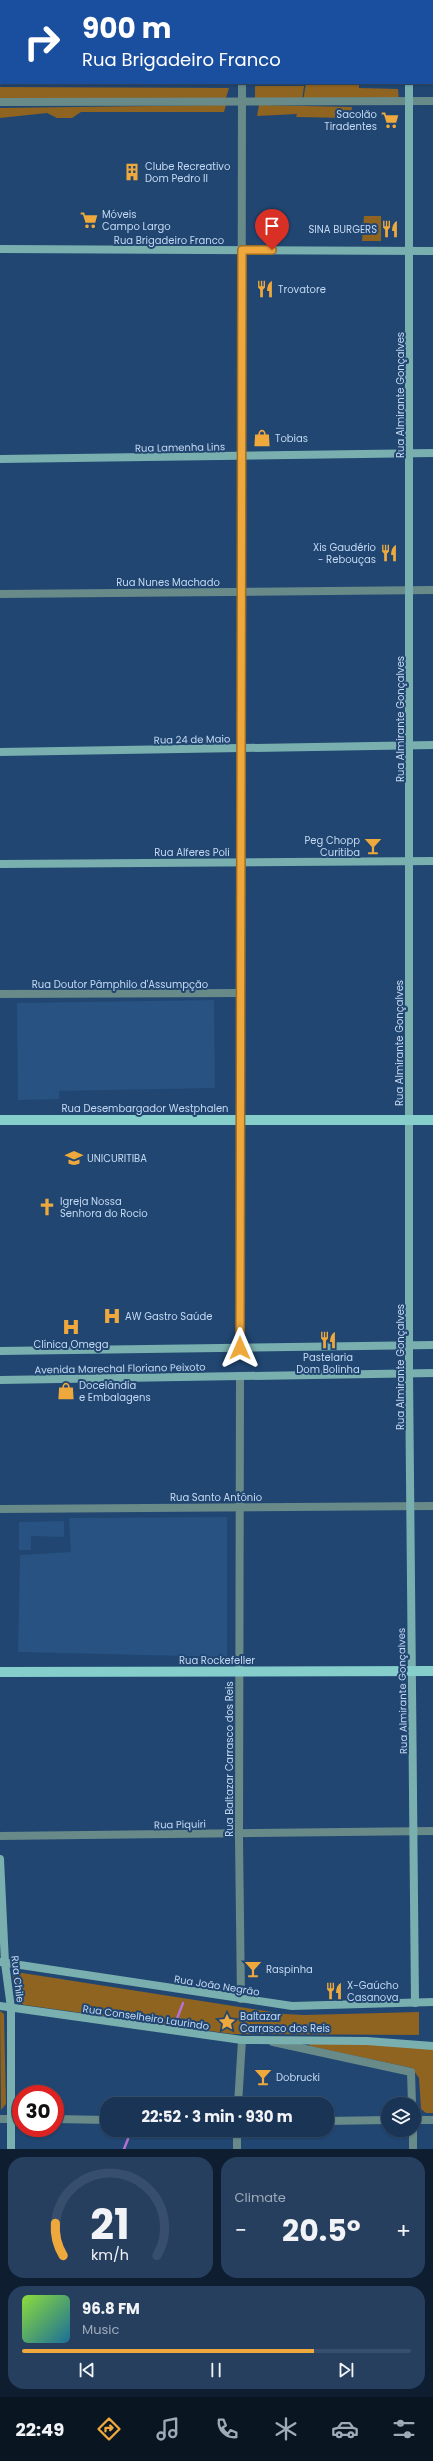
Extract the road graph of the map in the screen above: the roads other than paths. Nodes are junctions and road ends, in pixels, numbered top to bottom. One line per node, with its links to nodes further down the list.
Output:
1 (242, 84): 3 (street)
2 (409, 84): 4 (street, Rua Almirante Gonçalves)
3 (242, 101): 4 (street); 6 (street); 8 (street)
4 (409, 101): 5 (street); 9 (street, Rua Almirante Gonçalves)
5 (433, 101)
6 (0, 102)
7 (0, 249): 8 (street, Rua Brigadeiro Franco)
8 (242, 250): 9 (street, Rua Brigadeiro Franco); 13 (street)
9 (409, 251): 10 (street, Rua Brigadeiro Franco); 12 (street, Rua Almirante Gonçalves)
10 (433, 251)
11 (433, 453): 12 (street, Rua Lamenha Lins)
12 (410, 454): 13 (street, Rua Lamenha Lins); 16 (street, Rua Almirante Gonçalves)
13 (242, 456): 14 (street, Rua Lamenha Lins); 17 (street)
14 (0, 459)
15 (433, 590): 16 (street, Rua Nunes Machado)
16 (410, 591): 17 (street, Rua Nunes Machado); 19 (street, Rua Almirante Gonçalves)
17 (241, 592): 18 (street, Rua Nunes Machado); 21 (street)
18 (0, 594)
19 (410, 745): 20 (street, Rua 24 de Maio); 21 (street, Rua 24 de Maio); 23 (street, Rua Almirante Gonçalves)
20 (433, 745)
21 (241, 748): 22 (street, Rua 24 de Maio); 25 (street)
22 (0, 752)
23 (410, 861): 24 (street, Rua Alferes Poli); 25 (street, Rua Alferes Poli); 31 (street, Rua Almirante Gonçalves)
24 (433, 861)
25 (241, 862): 26 (street, Rua Alferes Poli); 27 (street)
26 (0, 864)
27 (241, 993): 28 (street, Rua Doutor Pâmphilo d'Assumpção); 30 (street)
28 (0, 994)
29 (0, 1120): 30 (main road, Rua Desembargador Westphalen)
30 (240, 1120): 31 (main road, Rua Desembargador Westphalen); 35 (street)
31 (409, 1120): 32 (main road, Rua Desembargador Westphalen); 33 (street, Rua Almirante Gonçalves)
32 (433, 1120)
33 (409, 1345): 34 (street, Avenida Marechal Floriano Peixoto); 35 (street, Avenida Marechal Floriano Peixoto); 37 (street, Rua Almirante Gonçalves)
34 (433, 1345)
35 (240, 1348): 36 (street, Avenida Marechal Floriano Peixoto)
36 (0, 1351)
37 (409, 1373): 38 (street, Avenida Marechal Floriano Peixoto); 39 (street, Avenida Marechal Floriano Peixoto); 42 (street, Rua Almirante Gonçalves)
38 (433, 1373)
39 (240, 1376): 40 (street, Avenida Marechal Floriano Peixoto); 41 (street, Rua Baltazar Carrasco dos Reis)
40 (0, 1380)
41 (240, 1506): 42 (street, Rua Santo Antônio); 44 (street, Rua Santo Antônio); 48 (street, Rua Baltazar Carrasco dos Reis)
42 (410, 1506): 43 (street, Rua Santo Antônio); 45 (street, Rua Almirante Gonçalves)
43 (433, 1506)
44 (0, 1509)
45 (412, 1671): 46 (main road, Rua Rockefeller); 48 (main road, Rua Rockefeller); 49 (street, Rua Almirante Gonçalves)
46 (433, 1671)
47 (0, 1672): 48 (main road, Rua Rockefeller)
48 (240, 1672): 51 (street, Rua Baltazar Carrasco dos Reis)
49 (413, 1831): 50 (street, Rua Piquiri); 51 (street, Rua Piquiri); 57 (street, Rua Almirante Gonçalves)
50 (433, 1831)
51 (239, 1833): 52 (street, Rua Piquiri); 55 (street, Rua Baltazar Carrasco dos Reis)
52 (0, 1836)
53 (0, 1859): 54 (street, Rua Chile)
54 (2, 1962): 55 (street, Rua João Negrão); 59 (street, Rua Chile)
55 (242, 1999): 57 (street, Rua João Negrão)
56 (433, 2002): 57 (street, Rua João Negrão)
57 (415, 2003)
58 (0, 2006): 59 (street, Rua Conselheiro Laurindo)
59 (11, 2008): 60 (street, Rua Conselheiro Laurindo); 66 (street, Rua Chile)
60 (242, 2040): 61 (street, Rua Conselheiro Laurindo); 63 (street)
61 (268, 2041): 62 (street, Rua Conselheiro Laurindo); 64 (street)
62 (433, 2046)
63 (238, 2097)
64 (412, 2097)
65 (0, 2119): 66 (street)
66 (11, 2119): 75 (street, Rua Chile)
67 (64, 2119): 68 (street)
68 (100, 2120)
69 (334, 2120): 70 (street)
70 (381, 2120)
71 (421, 2120): 72 (street)
72 (433, 2120)
73 (237, 2137): 76 (street)
74 (413, 2137): 77 (street)
75 (11, 2149)
76 (237, 2149)
77 (413, 2149)

